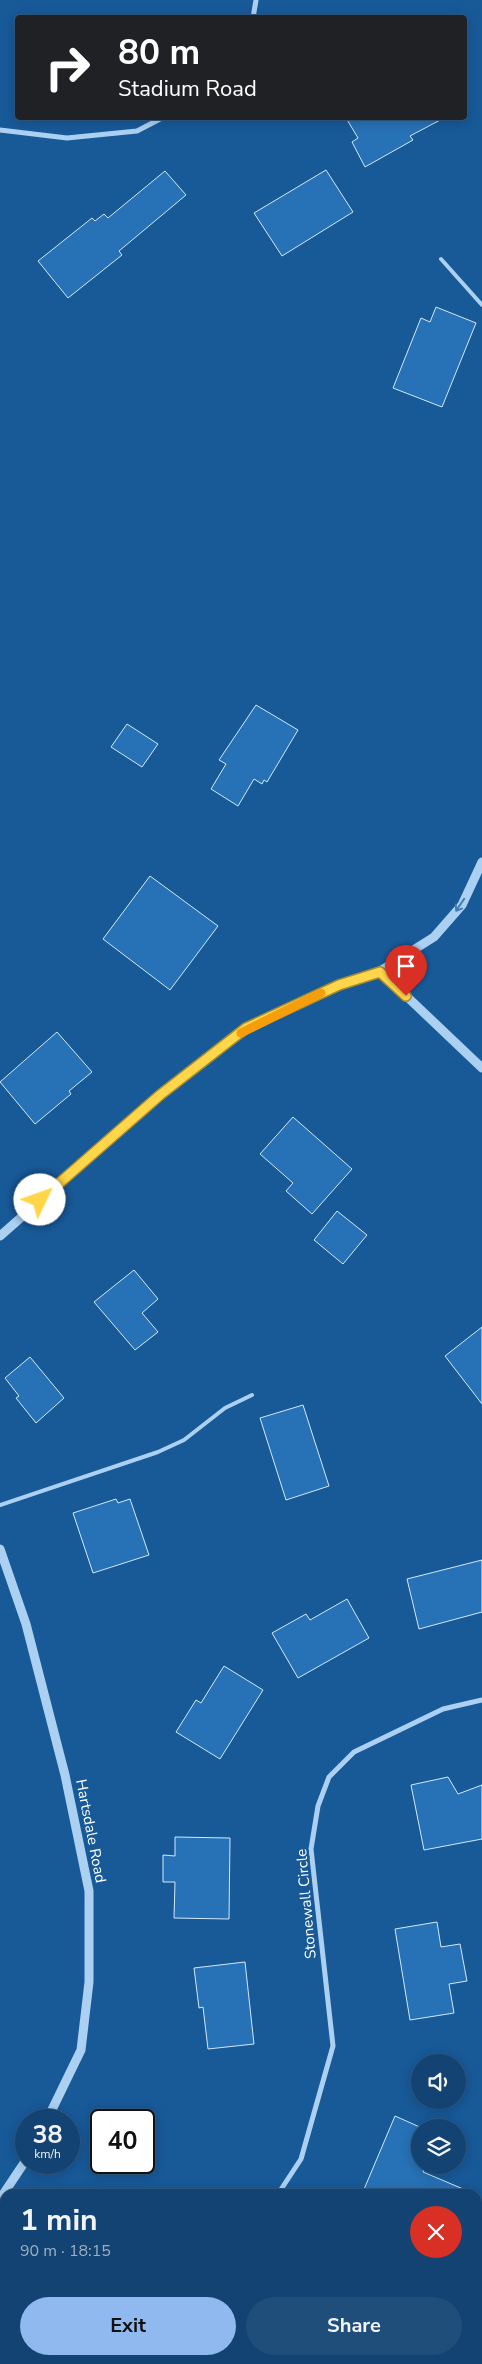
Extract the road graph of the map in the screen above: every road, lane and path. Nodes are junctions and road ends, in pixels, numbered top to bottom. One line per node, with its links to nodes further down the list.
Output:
1 (256, 0): 2 (street)
2 (254, 15)
3 (158, 120): 4 (street)
4 (0, 130)
5 (441, 259): 6 (lane)
6 (482, 306)
7 (482, 862): 8 (street, one-way to 8)
8 (380, 972): 9 (street); 10 (street)
9 (482, 1068)
10 (0, 1236)
11 (252, 1395): 12 (lane)
12 (0, 1505)
13 (0, 1549): 15 (street, Hartsdale Road)
14 (482, 1700): 18 (street, Stonewall Circle)
15 (52, 2109)
16 (17, 2174): 17 (street)
17 (7, 2189)
18 (281, 2189)

